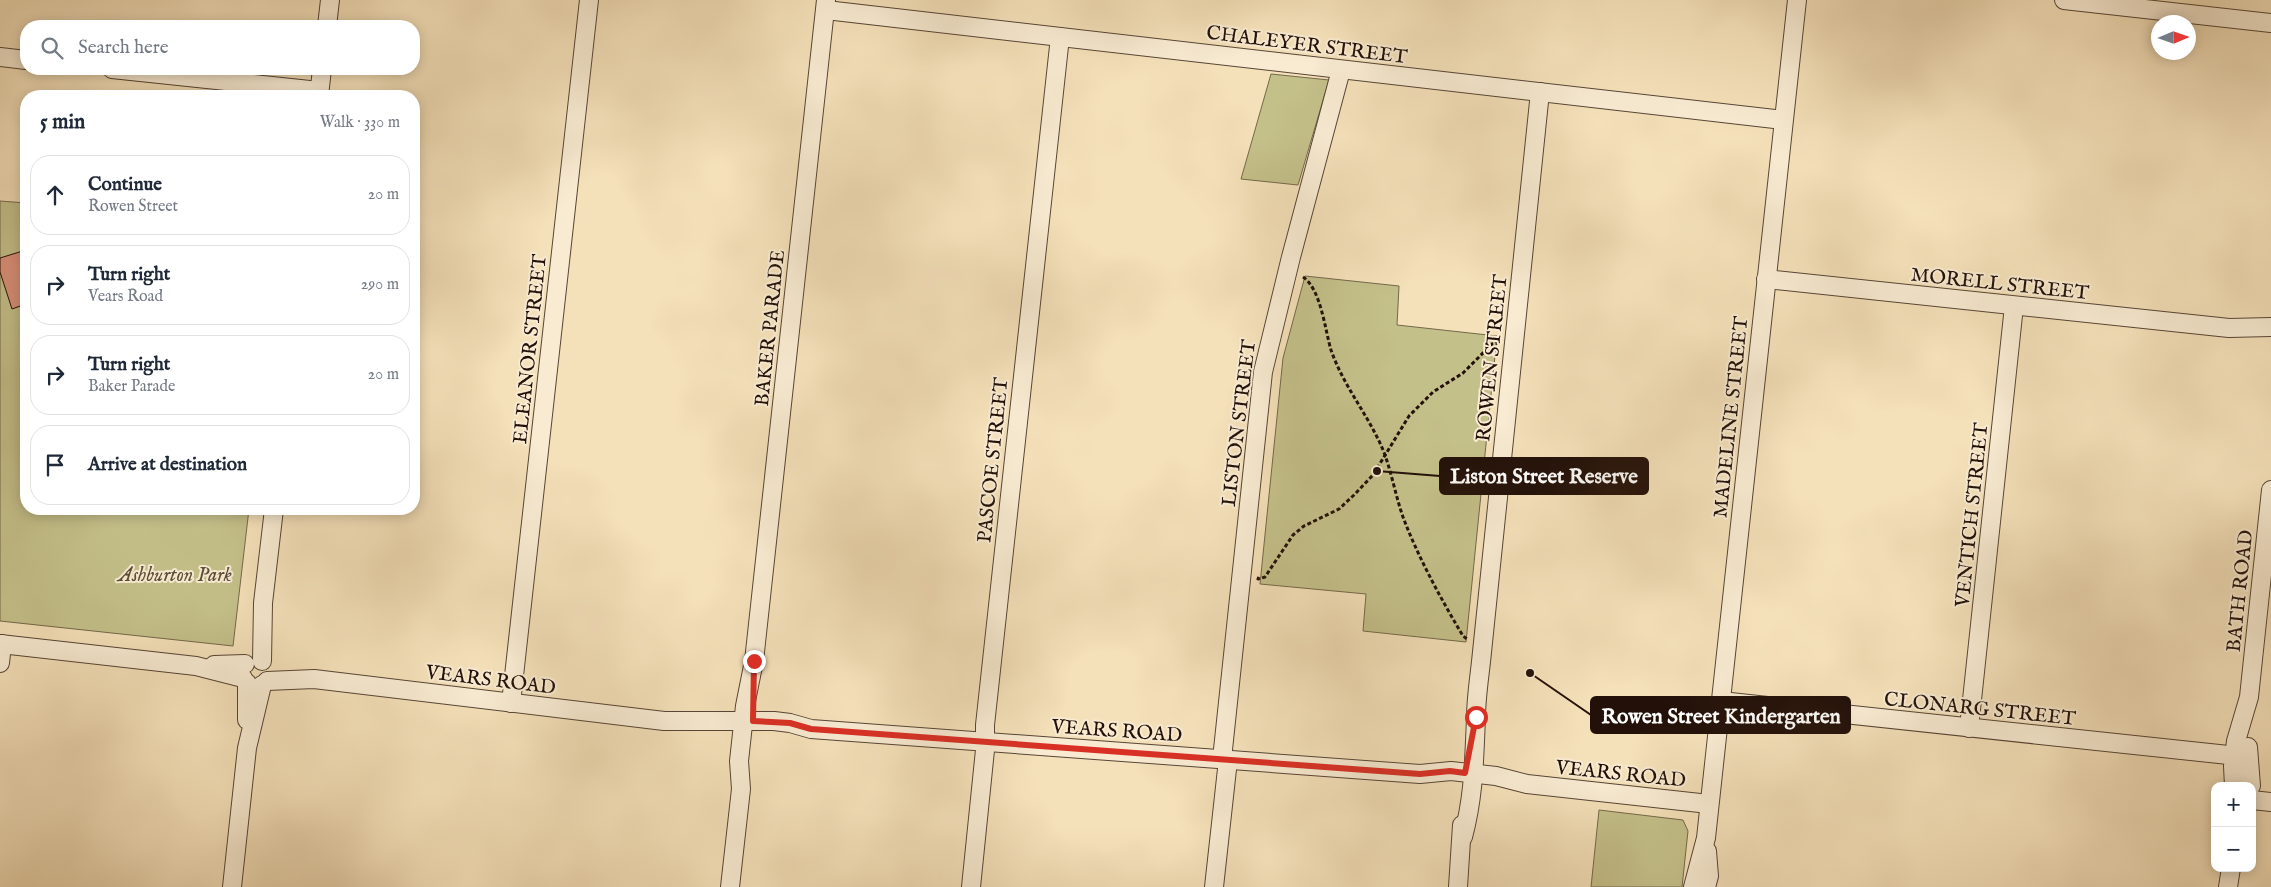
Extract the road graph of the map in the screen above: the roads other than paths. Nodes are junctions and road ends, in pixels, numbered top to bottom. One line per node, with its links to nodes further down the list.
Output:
1 (330, 0): 6 (street)
2 (589, 0): 29 (street, ELEANOR STREET)
3 (1797, 0): 17 (street, MADELINE STREET)
4 (2064, 0): 7 (street)
5 (826, 5): 8 (street, CHALEYER STREET); 30 (street, BAKER PARADE)
6 (328, 20)
7 (2271, 24)
8 (1060, 37): 11 (street, CHALEYER STREET); 32 (street, PASCOE STREET)
9 (0, 57): 10 (street)
10 (20, 59)
11 (1341, 70): 16 (street, CHALEYER STREET); 34 (street, LISTON STREET)
12 (162, 75): 14 (street)
13 (321, 75): 15 (street)
14 (286, 90)
15 (319, 90)
16 (1540, 92): 17 (street, CHALEYER STREET); 35 (street, ROWEN STREET)
17 (1783, 120): 18 (street, MADELINE STREET)
18 (1766, 279): 19 (street, MORELL STREET); 28 (street, MADELINE STREET)
19 (2014, 306): 21 (street, MORELL STREET); 31 (street, VENTICH STREET)
20 (2271, 327): 21 (street, MORELL STREET)
21 (2229, 328): 22 (street, MORELL STREET)
22 (2271, 338)
23 (2271, 490): 33 (street, BATH ROAD)
24 (273, 515): 27 (street)
25 (1, 644): 26 (street); 27 (street, VEARS ROAD)
26 (0, 663)
27 (255, 672): 29 (street, VEARS ROAD); 43 (street)
28 (1721, 701): 31 (street, CLONARG STREET); 40 (street, MADELINE STREET)
29 (511, 703): 30 (street, VEARS ROAD)
30 (747, 728): 32 (street, VEARS ROAD); 44 (street, BAKER PARADE)
31 (1969, 728): 33 (street, CLONARG STREET)
32 (985, 742): 34 (street, VEARS ROAD); 45 (street, PASCOE STREET)
33 (2241, 757): 36 (street, BATH ROAD); 37 (street, BATH ROAD)
34 (1225, 759): 35 (street, VEARS ROAD); 46 (street, LISTON STREET)
35 (1469, 778): 40 (street, VEARS ROAD); 47 (street, ROWEN STREET)
36 (2235, 782)
37 (2250, 782)
38 (2256, 800): 39 (street)
39 (2271, 802)
40 (1710, 804): 41 (street, MADELINE STREET)
41 (1706, 838): 48 (street, MADELINE STREET); 49 (street, MADELINE STREET)
42 (2230, 872): 50 (street)
43 (232, 887)
44 (730, 887)
45 (971, 887)
46 (1214, 887)
47 (1458, 887)
48 (1693, 887)
49 (1706, 887)
50 (2228, 887)

